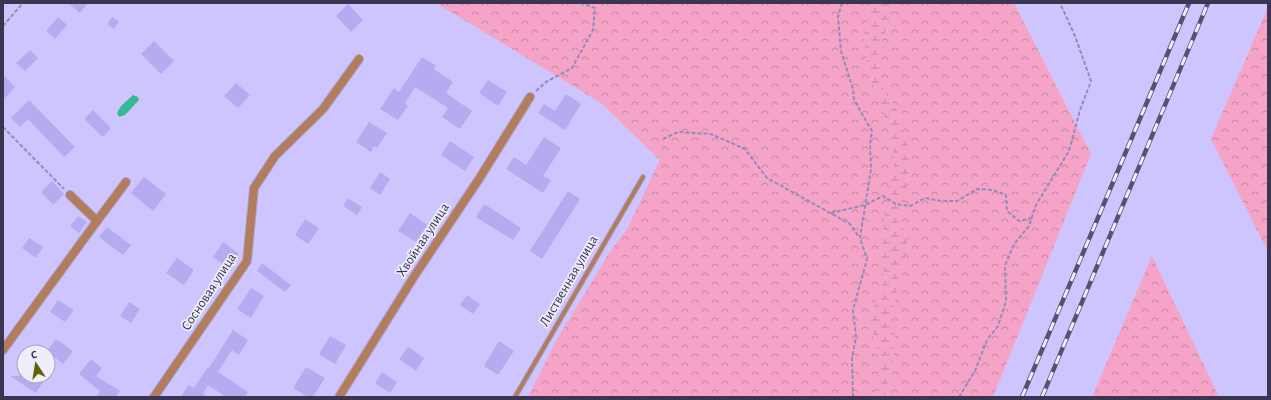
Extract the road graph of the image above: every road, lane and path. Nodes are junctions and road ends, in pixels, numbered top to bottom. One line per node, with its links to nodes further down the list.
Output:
1 (23, 3): 5 (path)
2 (581, 3): 7 (path)
3 (842, 3): 13 (path)
4 (1060, 3): 15 (path)
5 (3, 26)
6 (359, 59): 19 (street, Сосновая улица)
7 (530, 97): 20 (street, Хвойная улица)
8 (3, 127): 12 (path)
9 (663, 139): 14 (path)
10 (643, 177): 21 (lane, Лиственная улица)
11 (126, 182): 16 (street)
12 (70, 195): 16 (street)
13 (865, 205): 14 (path); 15 (path); 17 (path)
14 (830, 213): 17 (path)
15 (1032, 218): 23 (path)
16 (97, 221): 18 (street)
17 (860, 238): 22 (path)
18 (3, 350)
19 (154, 397)
20 (339, 397)
21 (515, 397)
22 (853, 397)
23 (959, 397)

